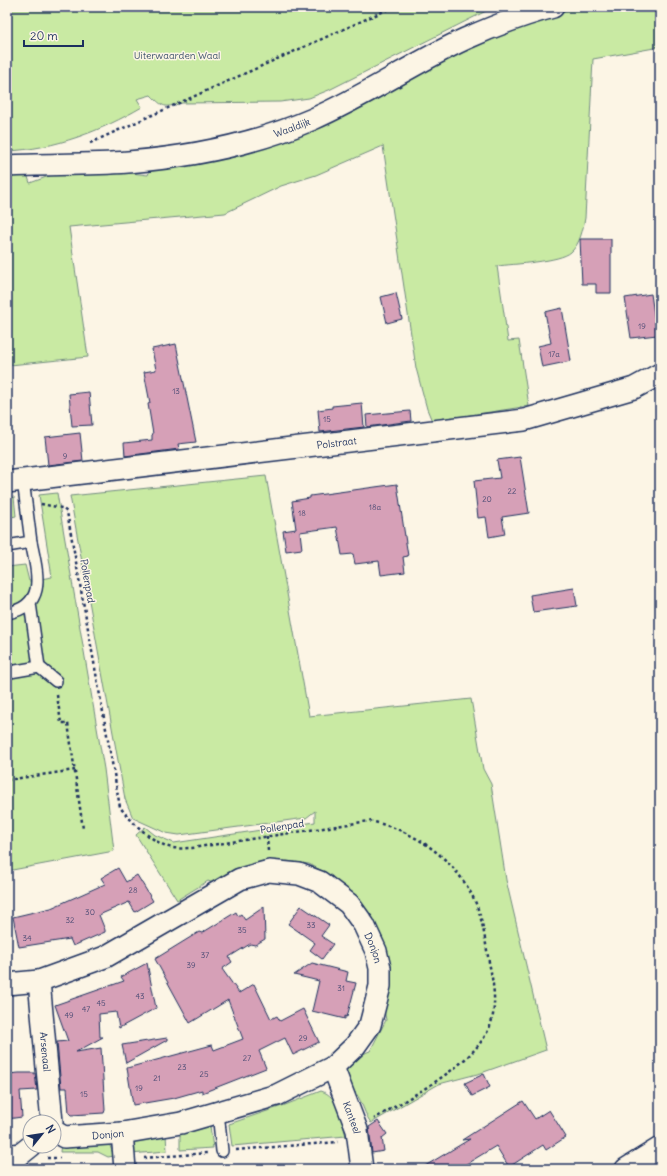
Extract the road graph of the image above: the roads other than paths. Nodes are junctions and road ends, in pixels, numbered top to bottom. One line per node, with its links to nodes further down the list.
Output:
1 (554, 7): 2 (street, Waaldijk)
2 (7, 166)
3 (660, 374): 4 (street, Polstraat)
4 (15, 481): 5 (lane)
5 (31, 542): 6 (lane); 7 (lane)
6 (7, 546)
7 (30, 603): 8 (lane); 9 (lane)
8 (7, 613)
9 (39, 667): 10 (lane); 11 (lane)
10 (7, 671)
11 (56, 681)
12 (40, 981): 13 (street, Donjon); 14 (street, Donjon); 16 (street, Arsenaal)
13 (7, 984)
14 (334, 1067): 15 (street, Donjon); 22 (street, Kanteel)
15 (218, 1112): 17 (street, Donjon); 20 (lane)
16 (51, 1114)
17 (122, 1133): 18 (street, Donjon); 21 (street)
18 (62, 1136)
19 (660, 1148): 23 (street)
20 (222, 1151)
21 (125, 1164)
22 (362, 1169)
23 (626, 1169)

